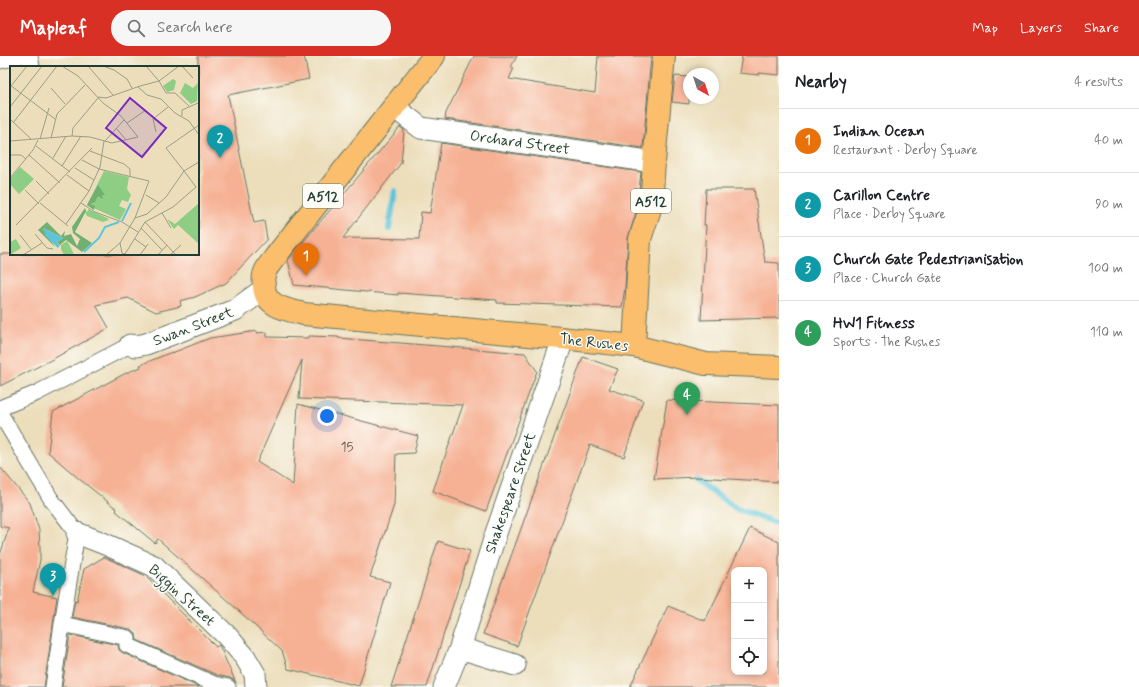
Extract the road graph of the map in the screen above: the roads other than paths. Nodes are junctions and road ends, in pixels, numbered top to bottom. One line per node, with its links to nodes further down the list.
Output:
1 (22, 56): 5 (street)
2 (30, 56): 6 (street)
3 (434, 56): 7 (main road, A512)
4 (664, 56): 8 (main road, A512)
5 (0, 61)
6 (32, 66)
7 (394, 107): 8 (street, Orchard Street); 9 (main road, A512)
8 (654, 162): 12 (main road, A512)
9 (264, 289): 10 (main road, The Rushes); 11 (street, Swan Street)
10 (561, 338): 12 (main road, The Rushes); 18 (street, Shakespeare Street)
11 (130, 345): 14 (street, Swan Street)
12 (634, 346): 13 (main road, The Rushes)
13 (779, 367)
14 (0, 408)
15 (0, 413): 16 (street)
16 (77, 533): 17 (street); 22 (street, Biggin Street)
17 (62, 624): 20 (street); 21 (street)
18 (460, 648): 19 (street); 23 (street, Shakespeare Street)
19 (515, 665)
20 (53, 687)
21 (228, 687)
22 (256, 687)
23 (444, 687)

